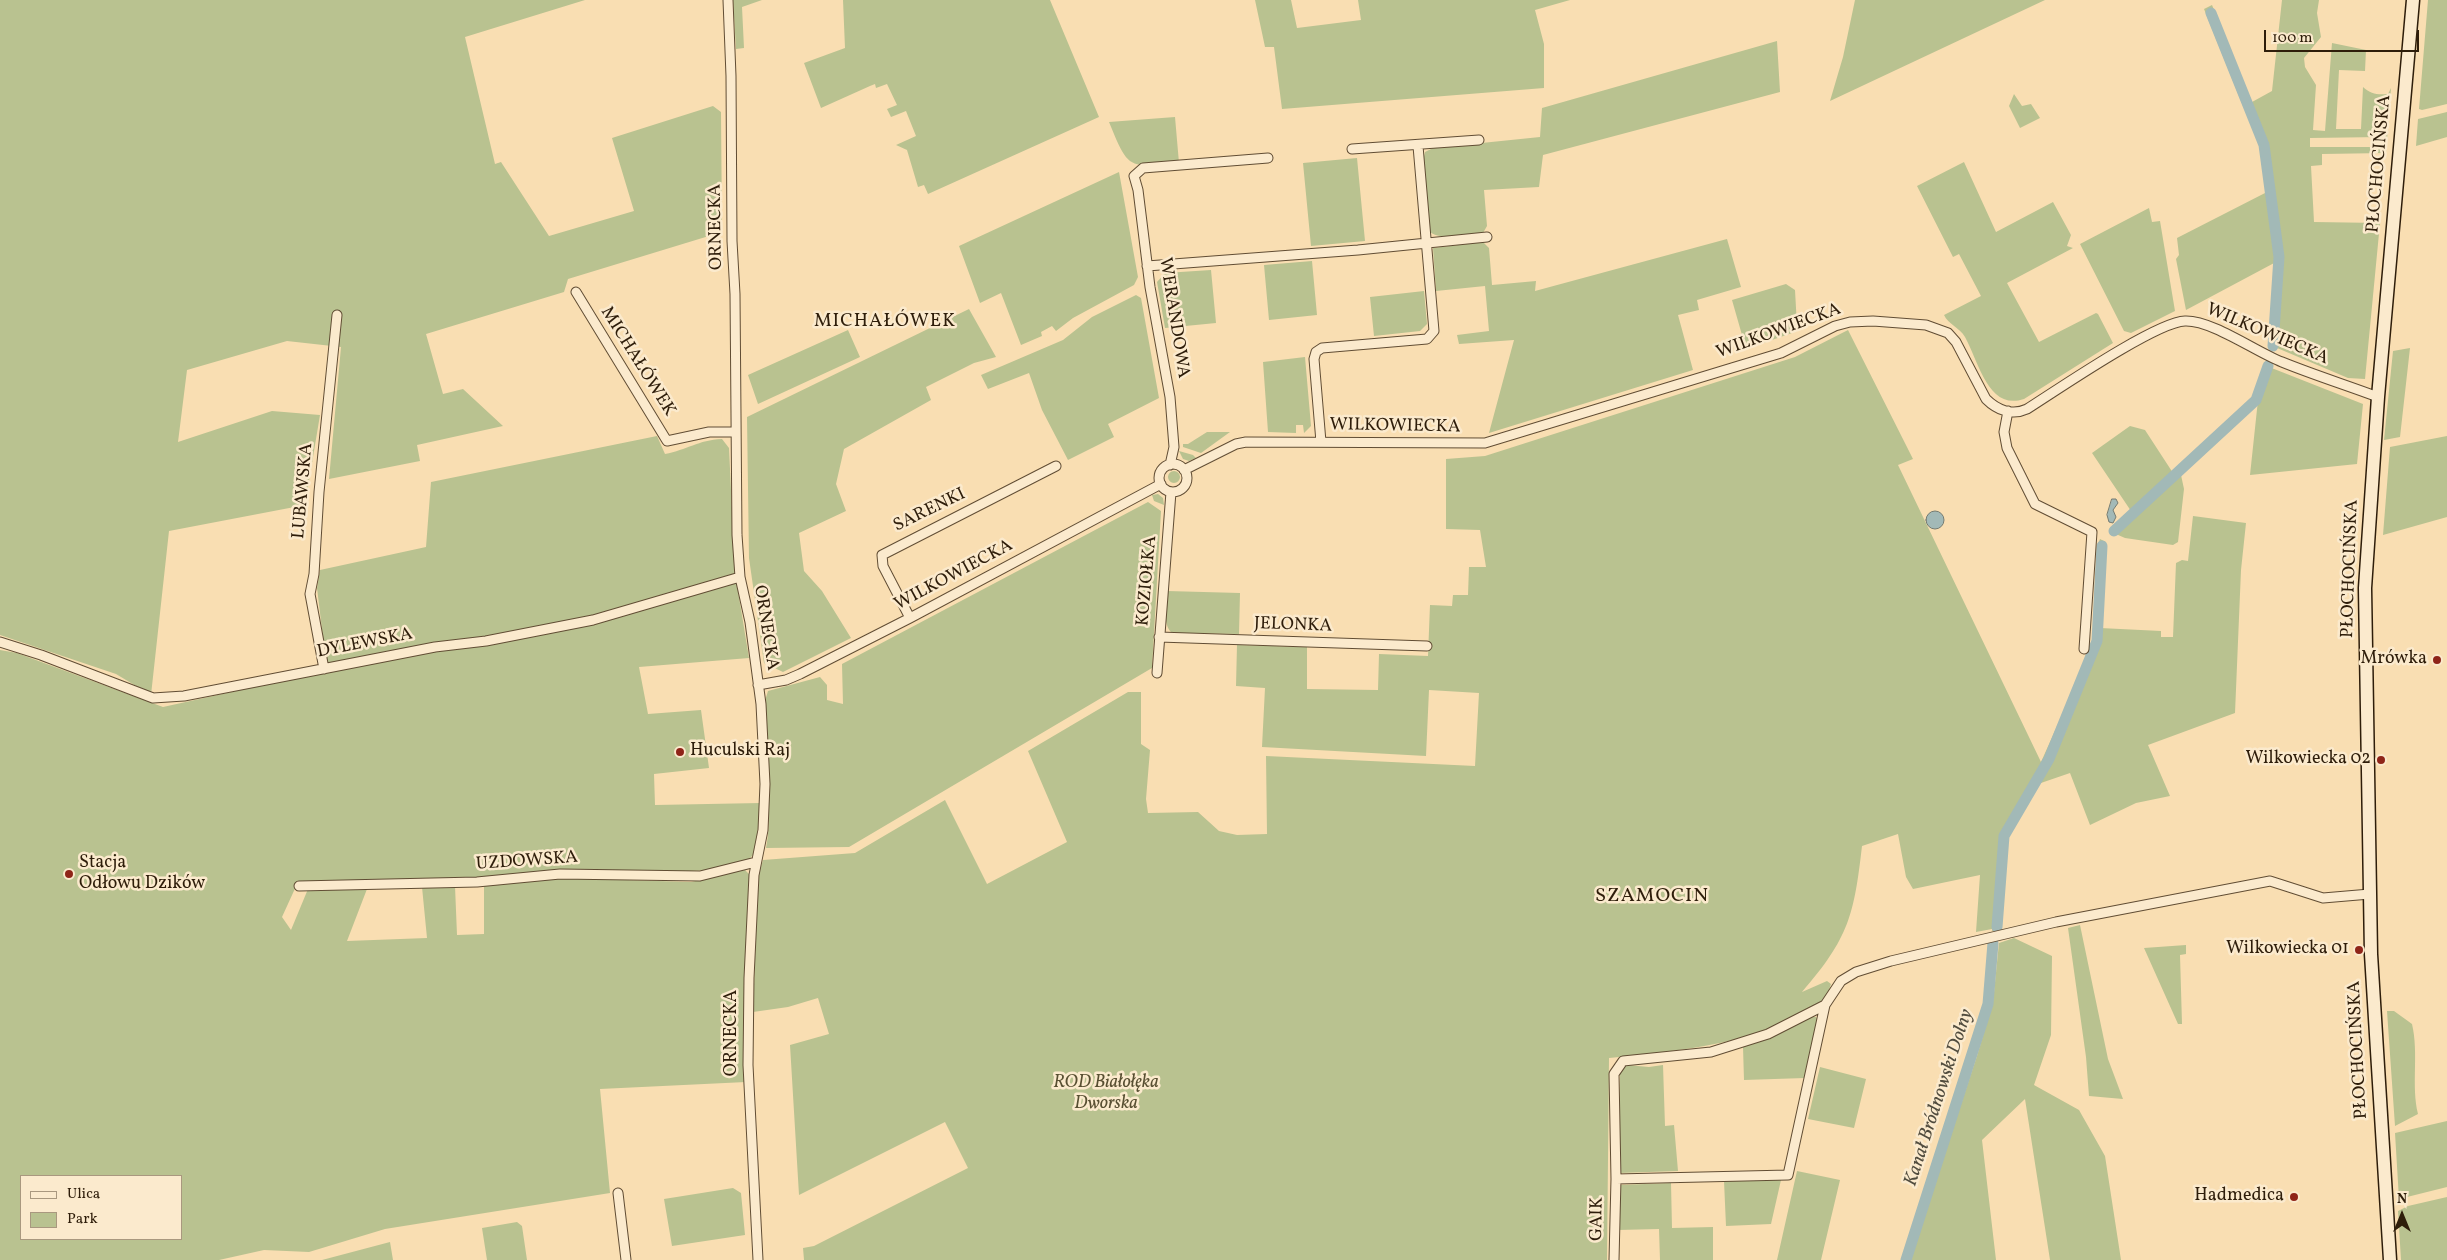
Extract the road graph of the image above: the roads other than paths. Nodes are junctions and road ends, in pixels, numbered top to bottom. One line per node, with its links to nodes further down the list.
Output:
1 (728, 0): 14 (street, ORNECKA)
2 (2413, 0): 12 (main road, PŁOCHOCIŃSKA)
3 (1479, 140): 4 (street)
4 (1418, 146): 5 (street); 8 (street)
5 (1352, 149)
6 (1268, 158): 9 (street, WERANDOWA)
7 (1487, 237): 8 (street)
8 (1426, 242): 9 (street); 15 (street)
9 (1147, 266): 16 (street, WERANDOWA)
10 (576, 292): 14 (street, MICHAŁÓWEK)
11 (337, 315): 27 (street, LUBAWSKA)
12 (2378, 397): 13 (street, WILKOWIECKA); 32 (main road, PŁOCHOCIŃSKA)
13 (2008, 411): 15 (street, WILKOWIECKA); 26 (street)
14 (736, 432): 21 (street, ORNECKA)
15 (1321, 442): 18 (street, WILKOWIECKA)
16 (1170, 465): 18 (street); 19 (street)
17 (1056, 466): 22 (street, SARENKI)
18 (1184, 470): 20 (street)
19 (1161, 484): 20 (street); 22 (street, WILKOWIECKA)
20 (1171, 492): 23 (street, KOZIOŁKA)
21 (740, 578): 27 (street, DYLEWSKA); 29 (street, ORNECKA)
22 (910, 618): 29 (street, WILKOWIECKA)
23 (1159, 637): 25 (street, JELONKA); 28 (street, KOZIOŁKA)
24 (0, 642): 27 (street, DYLEWSKA)
25 (1426, 646)
26 (2084, 649)
27 (324, 669)
28 (1157, 673)
29 (758, 685): 30 (street, ORNECKA)
30 (756, 862): 31 (street, UZDOWSKA); 37 (street, ORNECKA)
31 (300, 886)
32 (2370, 894): 33 (street); 39 (main road, PŁOCHOCIŃSKA)
33 (1826, 1005): 34 (street, GAIK); 34 (street)
34 (1616, 1179): 38 (street, GAIK)
35 (618, 1193): 36 (street)
36 (626, 1260)
37 (758, 1260)
38 (1614, 1260)
39 (2390, 1260)

